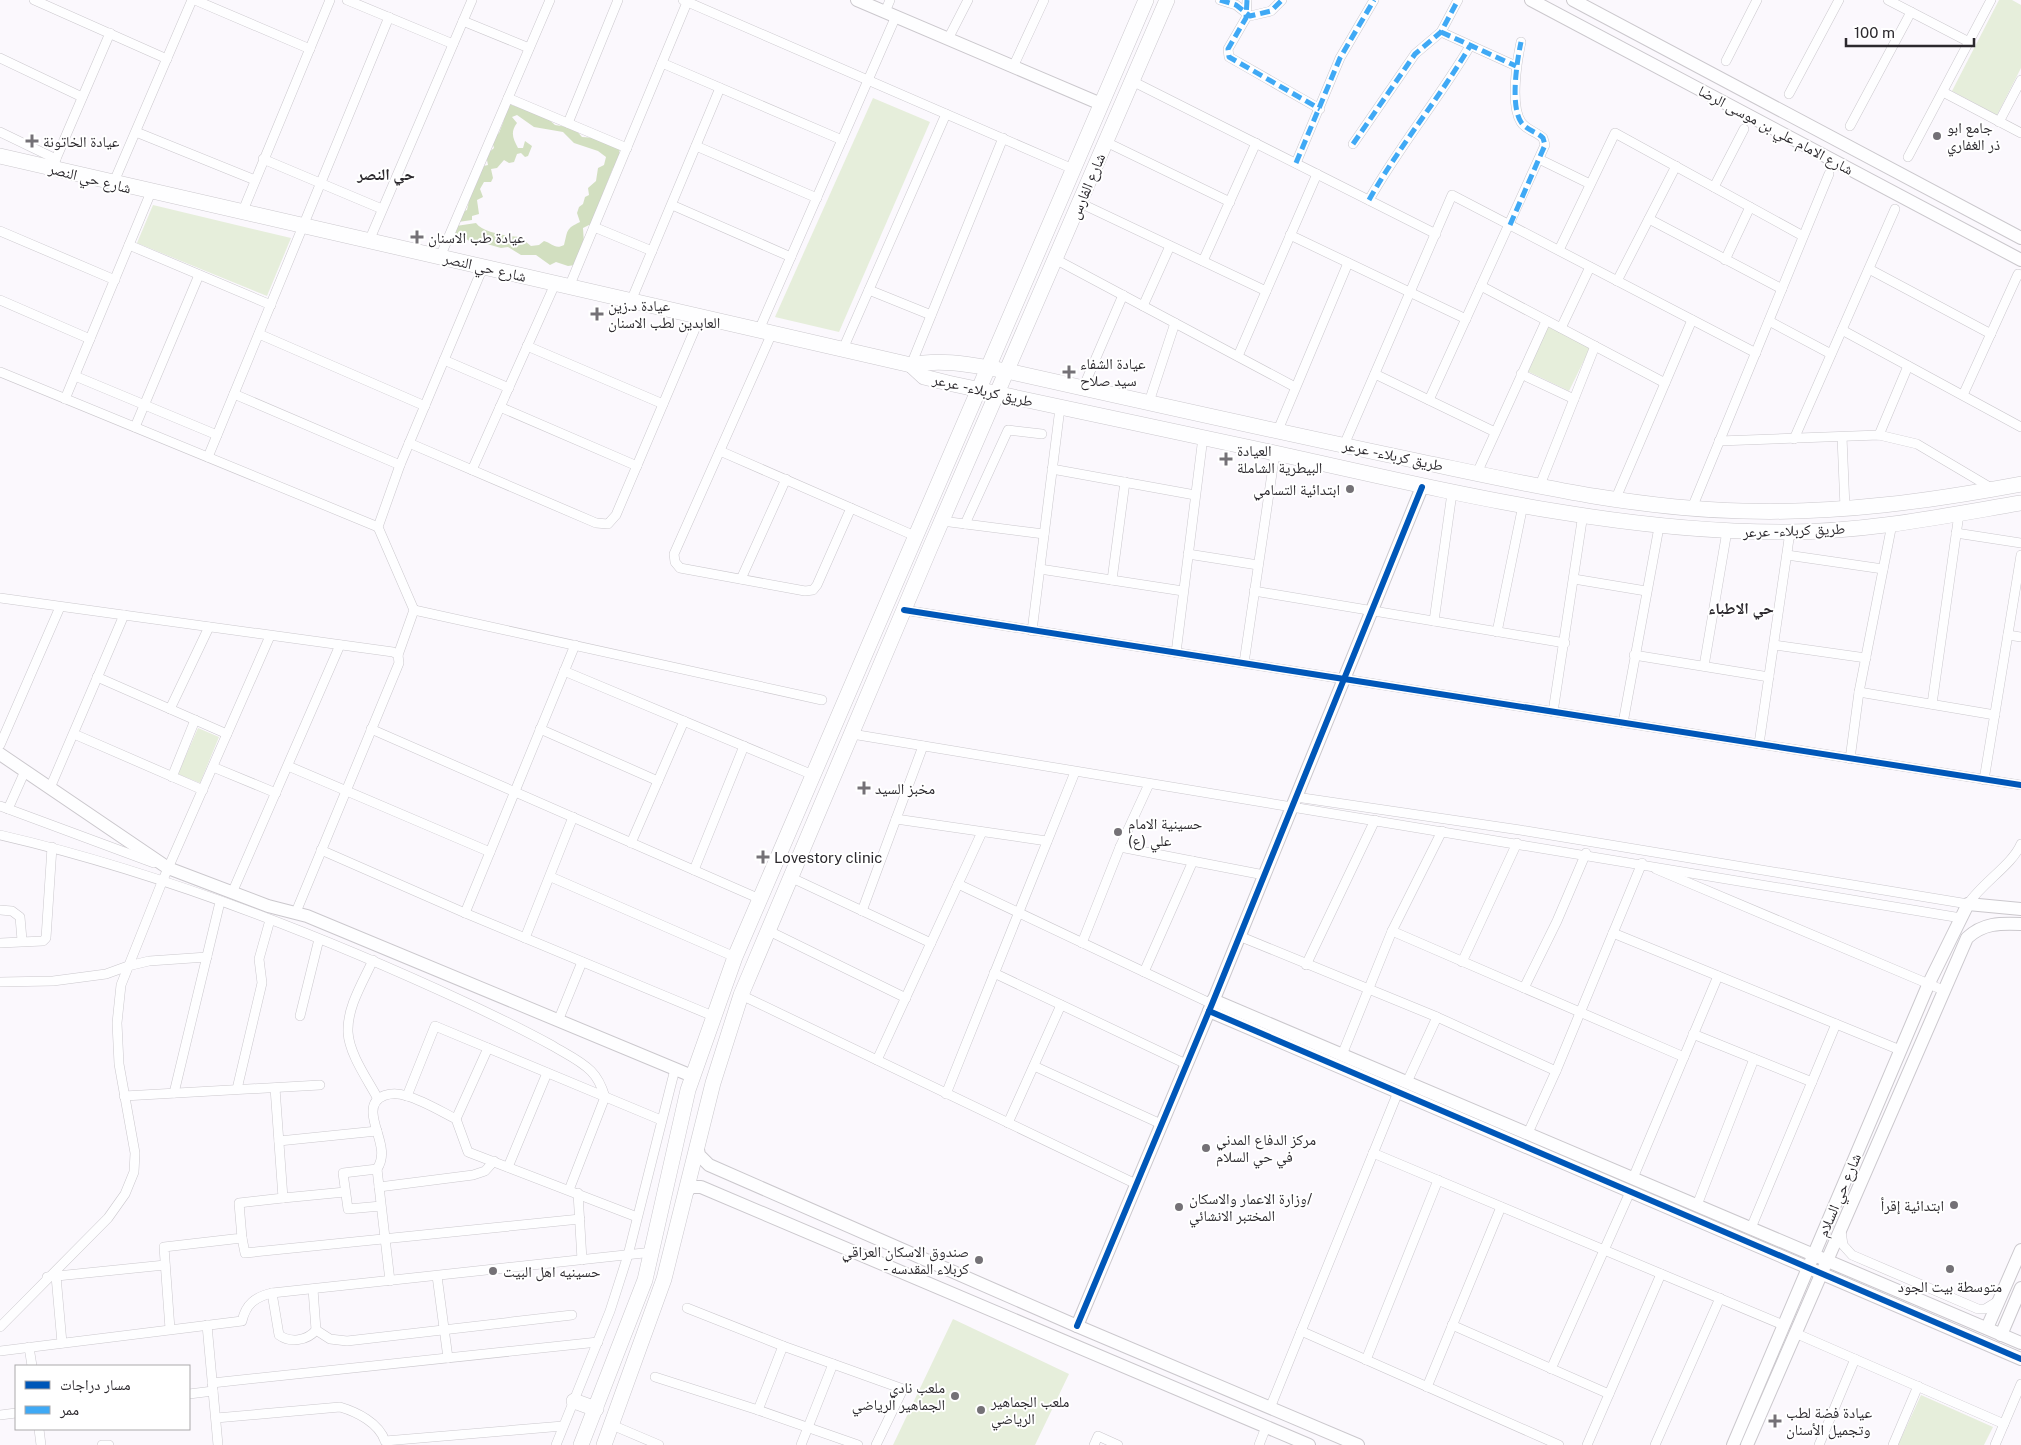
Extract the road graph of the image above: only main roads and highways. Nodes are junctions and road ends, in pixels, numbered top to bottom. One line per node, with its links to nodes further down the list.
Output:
1 (857, 0): 6 (main road)
2 (1146, 0): 6 (main road, شارع الفارس)
3 (1167, 0): 11 (main road, شارع الفارس)
4 (1531, 0): 9 (main road, شارع الامام علي بن موسى الرضا)
5 (1573, 0): 8 (main road, شارع الامام علي بن موسى الرضا)
6 (1101, 104): 10 (main road, شارع الفارس)
7 (0, 156): 12 (main road, شارع حي النصر)
8 (2021, 238)
9 (2021, 260)
10 (1004, 330): 11 (main road); 13 (main road, شارع الفارس)
11 (1019, 344): 14 (main road, شارع الفارس); 15 (main road)
12 (911, 365): 13 (main road, طريق كربلاء - عرعر); 16 (main road, طريق كربلاء - عرعر)
13 (987, 368): 14 (main road, طريق كربلاء - عرعر); 16 (main road, شارع الفارس)
14 (1007, 371): 15 (main road, طريق كربلاء - عرعر); 17 (main road, شارع الفارس)
15 (1027, 376): 25 (main road, طريق كربلاء - عرعر)
16 (978, 390): 17 (main road, طريق كربلاء - عرعر); 20 (main road, شارع الفارس)
17 (997, 394): 18 (main road, طريق كربلاء - عرعر); 19 (main road, شارع الفارس)
18 (1026, 400): 19 (main road); 23 (main road, طريق كربلاء - عرعر)
19 (986, 421): 21 (main road, شارع الفارس)
20 (952, 450): 21 (main road); 34 (main road, شارع الفارس)
21 (969, 459): 37 (main road, شارع الفارس)
22 (2021, 484): 26 (main road, طريق كربلاء - عرعر)
23 (1422, 486): 27 (main road, طريق كربلاء - عرعر); 32 (main road)
24 (2021, 503): 28 (main road, طريق كربلاء - عرعر)
25 (1742, 511): 26 (main road, طريق كربلاء - عرعر); 27 (main road)
26 (1778, 511): 28 (main road)
27 (1734, 531): 28 (main road, طريق كربلاء - عرعر)
28 (1784, 532)
29 (0, 754): 34 (main road)
30 (2021, 909): 42 (main road, شارع حي السلام)
31 (2021, 924): 43 (main road)
32 (1211, 1005): 33 (main road); 51 (main road)
33 (1226, 1012): 35 (main road); 36 (main road)
34 (692, 1076): 61 (main road, شارع الفارس)
35 (1471, 1109): 36 (main road); 42 (main road)
36 (1464, 1121): 44 (main road)
37 (697, 1144): 38 (main road); 39 (main road, شارع الفارس)
38 (748, 1182): 40 (main road); 51 (main road)
39 (685, 1194): 40 (main road); 63 (main road, شارع الفارس)
40 (737, 1202): 58 (main road)
41 (2021, 1250): 52 (main road)
42 (1808, 1252): 43 (main road); 44 (main road, شارع حي السلام)
43 (1827, 1260): 45 (main road); 46 (main road)
44 (1803, 1266): 46 (main road); 49 (main road, شارع حي السلام)
45 (1841, 1266): 47 (main road); 52 (main road)
46 (1821, 1273): 47 (main road); 50 (main road)
47 (1834, 1279): 56 (main road)
48 (2021, 1288): 53 (main road)
49 (1798, 1292): 50 (main road); 66 (main road, شارع حي السلام)
50 (1810, 1298): 67 (main road)
51 (1076, 1326): 55 (main road)
52 (1988, 1328): 53 (main road)
53 (2001, 1335): 54 (main road)
54 (2021, 1343)
55 (1135, 1350): 57 (main road); 58 (main road)
56 (2021, 1359)
57 (1160, 1361): 59 (main road); 65 (main road)
58 (1128, 1368): 59 (main road)
59 (1152, 1378): 64 (main road)
60 (574, 1401): 61 (main road)
61 (596, 1409): 62 (main road, شارع الفارس)
62 (581, 1445)
63 (604, 1445)
64 (1309, 1445)
65 (1358, 1445)
66 (1733, 1445)
67 (1747, 1445)

